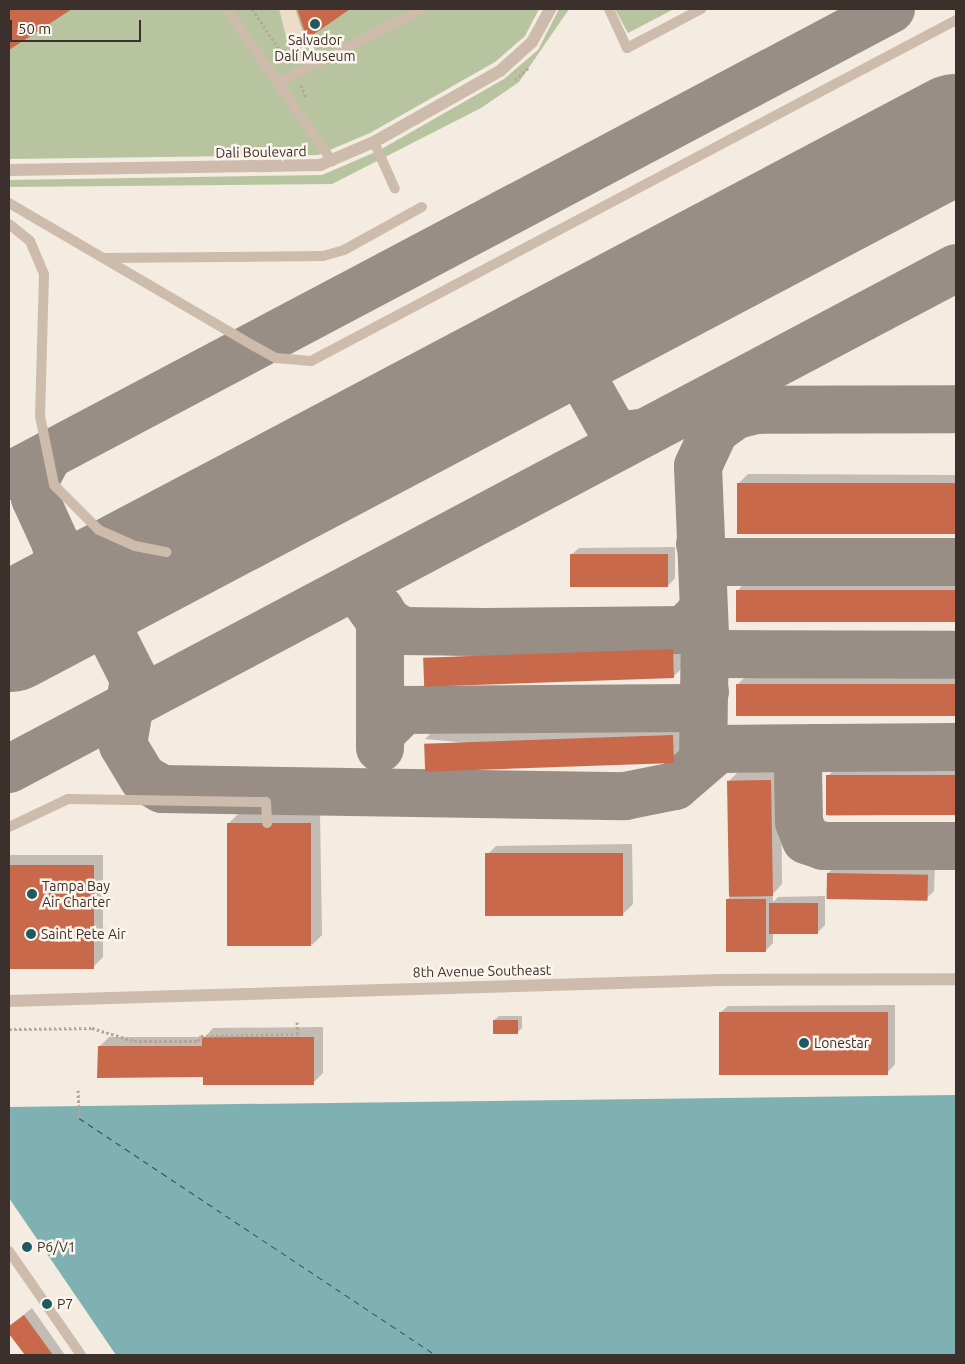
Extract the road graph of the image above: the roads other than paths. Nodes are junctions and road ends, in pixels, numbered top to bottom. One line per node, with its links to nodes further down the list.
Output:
1 (227, 9): 7 (lane)
2 (422, 9): 7 (lane)
3 (550, 9): 8 (street, Dali Boulevard)
4 (609, 9): 5 (lane)
5 (701, 9)
6 (956, 20): 15 (lane)
7 (278, 83): 9 (lane)
8 (374, 142): 9 (street, Dali Boulevard); 11 (lane)
9 (332, 161): 10 (street, Dali Boulevard)
10 (9, 170)
11 (395, 189)
12 (9, 203): 15 (lane)
13 (422, 207): 15 (lane)
14 (9, 224): 16 (lane)
15 (102, 258)
16 (166, 552)
17 (266, 823): 18 (lane)
18 (9, 827)
19 (956, 978): 20 (street, 8th Avenue Southeast)
20 (9, 1002)
21 (10, 1256): 22 (lane)
22 (81, 1355)

